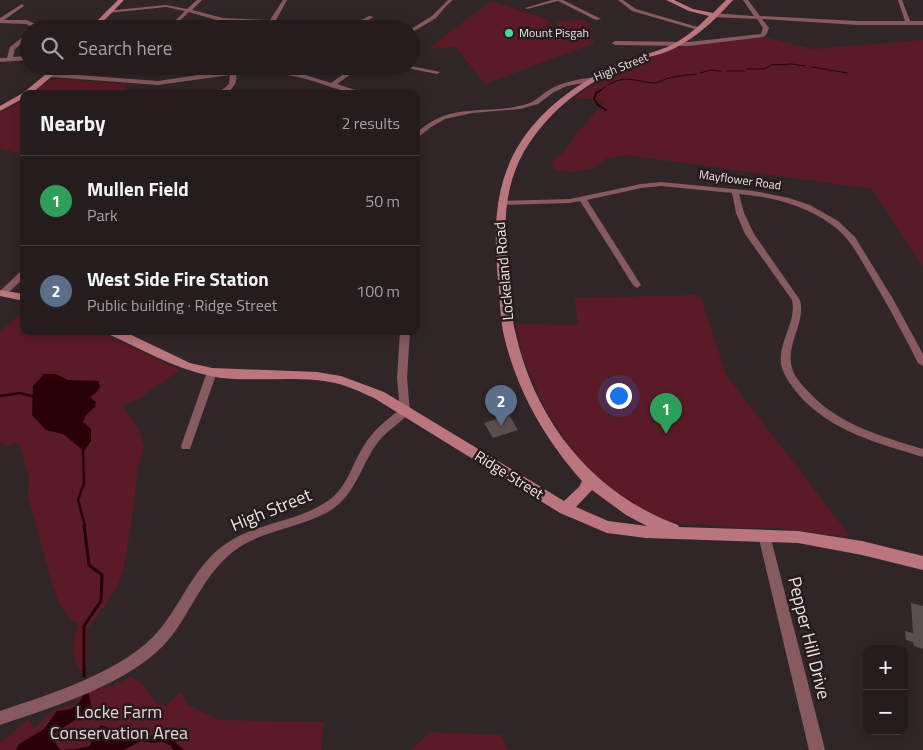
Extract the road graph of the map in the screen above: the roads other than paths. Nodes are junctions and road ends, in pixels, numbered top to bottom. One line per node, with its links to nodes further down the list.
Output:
1 (121, 0): 14 (main road)
2 (200, 0): 13 (street)
3 (285, 0): 22 (street)
4 (451, 0): 28 (street)
5 (558, 0): 12 (street); 17 (street)
6 (620, 0): 29 (street)
7 (669, 0): 15 (main road)
8 (727, 0): 15 (main road)
9 (745, 0): 18 (street)
10 (900, 0): 26 (street)
11 (22, 5): 24 (street)
12 (527, 8)
13 (189, 10): 14 (street); 20 (street); 21 (street)
14 (108, 11): 19 (main road)
15 (712, 15): 18 (street); 29 (main road)
16 (371, 17): 23 (street)
17 (598, 18)
18 (758, 18): 26 (street); 32 (street, High Street)
19 (100, 20)
20 (178, 20)
21 (223, 20)
22 (273, 20)
23 (365, 20)
24 (0, 21): 25 (street)
25 (20, 22)
26 (908, 23): 27 (street)
27 (923, 23)
28 (420, 26)
29 (698, 28): 32 (main road)
30 (20, 41): 34 (street)
31 (615, 43): 32 (street)
32 (679, 44): 43 (main road, High Street)
33 (20, 58): 34 (street)
34 (10, 59): 35 (street)
35 (0, 60)
36 (420, 69): 37 (street)
37 (437, 72)
38 (51, 75): 39 (street); 45 (main road)
39 (212, 75)
40 (233, 75): 46 (street)
41 (296, 75): 44 (street)
42 (346, 75): 44 (street)
43 (597, 79): 51 (street, High Street); 55 (main road, Lockeland Road)
44 (333, 84): 47 (street)
45 (30, 90)
46 (225, 90)
47 (352, 90)
48 (20, 97): 49 (main road)
49 (0, 109)
50 (420, 127): 51 (street)
51 (424, 129): 52 (street, High Street)
52 (420, 133)
53 (735, 191): 54 (street, Mayflower Road); 62 (street, Mayflower Road); 66 (street)
54 (583, 199): 55 (street, Mayflower Road); 57 (street)
55 (501, 203): 67 (main road, Lockeland Road)
56 (20, 277): 58 (street)
57 (636, 285)
58 (2, 293): 59 (main road)
59 (20, 297)
60 (121, 335): 63 (main road, Ridge Street)
61 (405, 335): 64 (street)
62 (923, 363)
63 (212, 372): 64 (main road, Ridge Street); 65 (street)
64 (405, 410): 68 (main road, Ridge Street); 72 (street, High Street)
65 (186, 446)
66 (923, 453)
67 (590, 479): 68 (main road); 69 (main road, Lockeland Road)
68 (565, 509): 69 (main road, Ridge Street)
69 (685, 533): 70 (main road, Ridge Street)
70 (764, 535): 71 (main road, Ridge Street); 73 (street, Pepper Hill Drive)
71 (923, 563)
72 (0, 718)
73 (817, 750)

